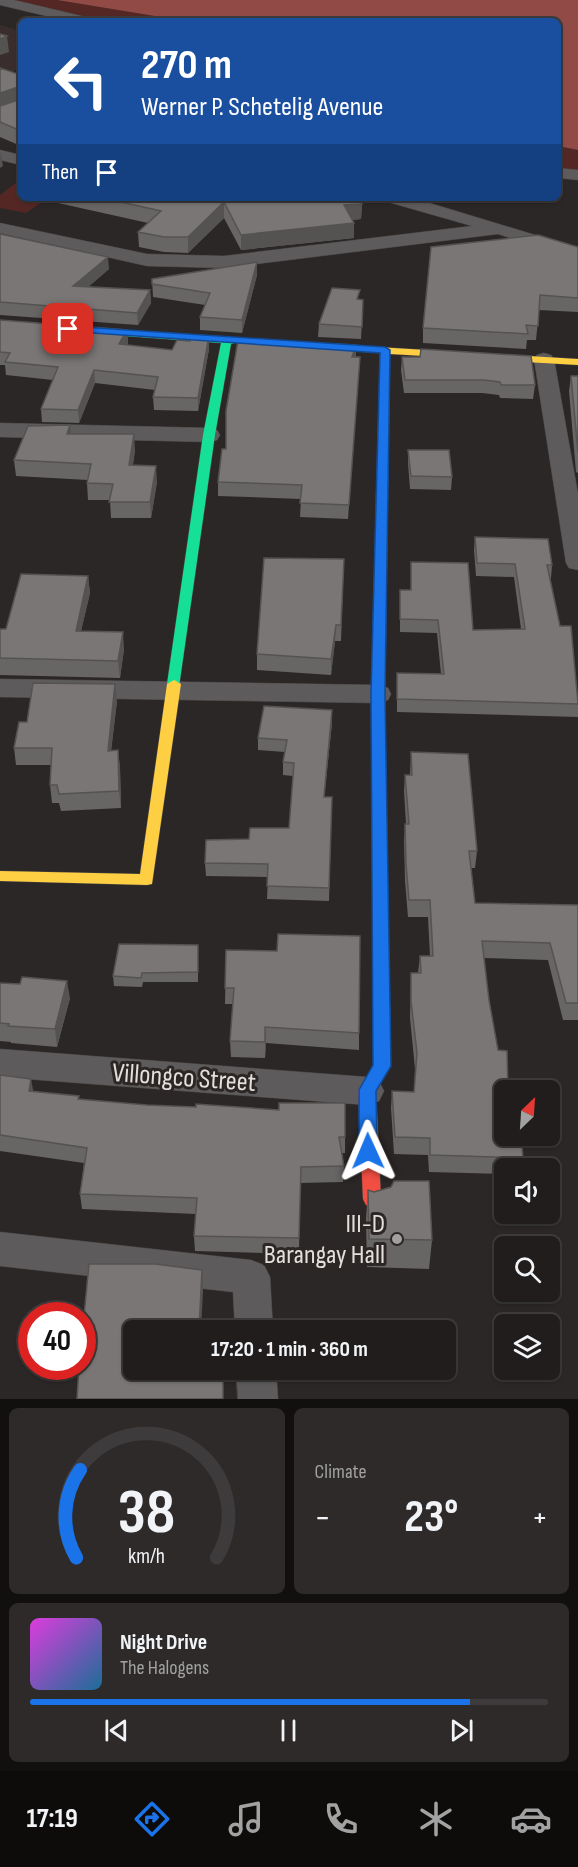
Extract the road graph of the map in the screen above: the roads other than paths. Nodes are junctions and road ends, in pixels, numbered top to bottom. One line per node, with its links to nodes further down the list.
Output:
1 (0, 2): 2 (street)
2 (72, 18)
3 (0, 155): 4 (street)
4 (18, 159)
5 (561, 173): 6 (street)
6 (578, 175)
7 (404, 201): 9 (street)
8 (0, 228): 9 (street)
9 (499, 228): 10 (street)
10 (578, 254)
11 (0, 324): 12 (street)
12 (226, 341): 13 (street); 19 (street)
13 (249, 342)
14 (294, 345): 15 (street)
15 (385, 350): 16 (street); 24 (street)
16 (544, 359): 17 (street); 20 (street)
17 (578, 362)
18 (0, 430): 19 (street)
19 (209, 435): 23 (street)
20 (571, 482): 21 (street)
21 (578, 563)
22 (0, 688): 23 (street)
23 (174, 690): 24 (street); 25 (street)
24 (378, 694): 27 (street)
25 (0, 876)
26 (0, 1064): 27 (street, Villongco Street)
27 (367, 1090): 28 (street)
28 (372, 1199)
29 (0, 1249): 30 (street)
30 (253, 1320)
31 (257, 1380): 32 (street)
32 (258, 1399)

